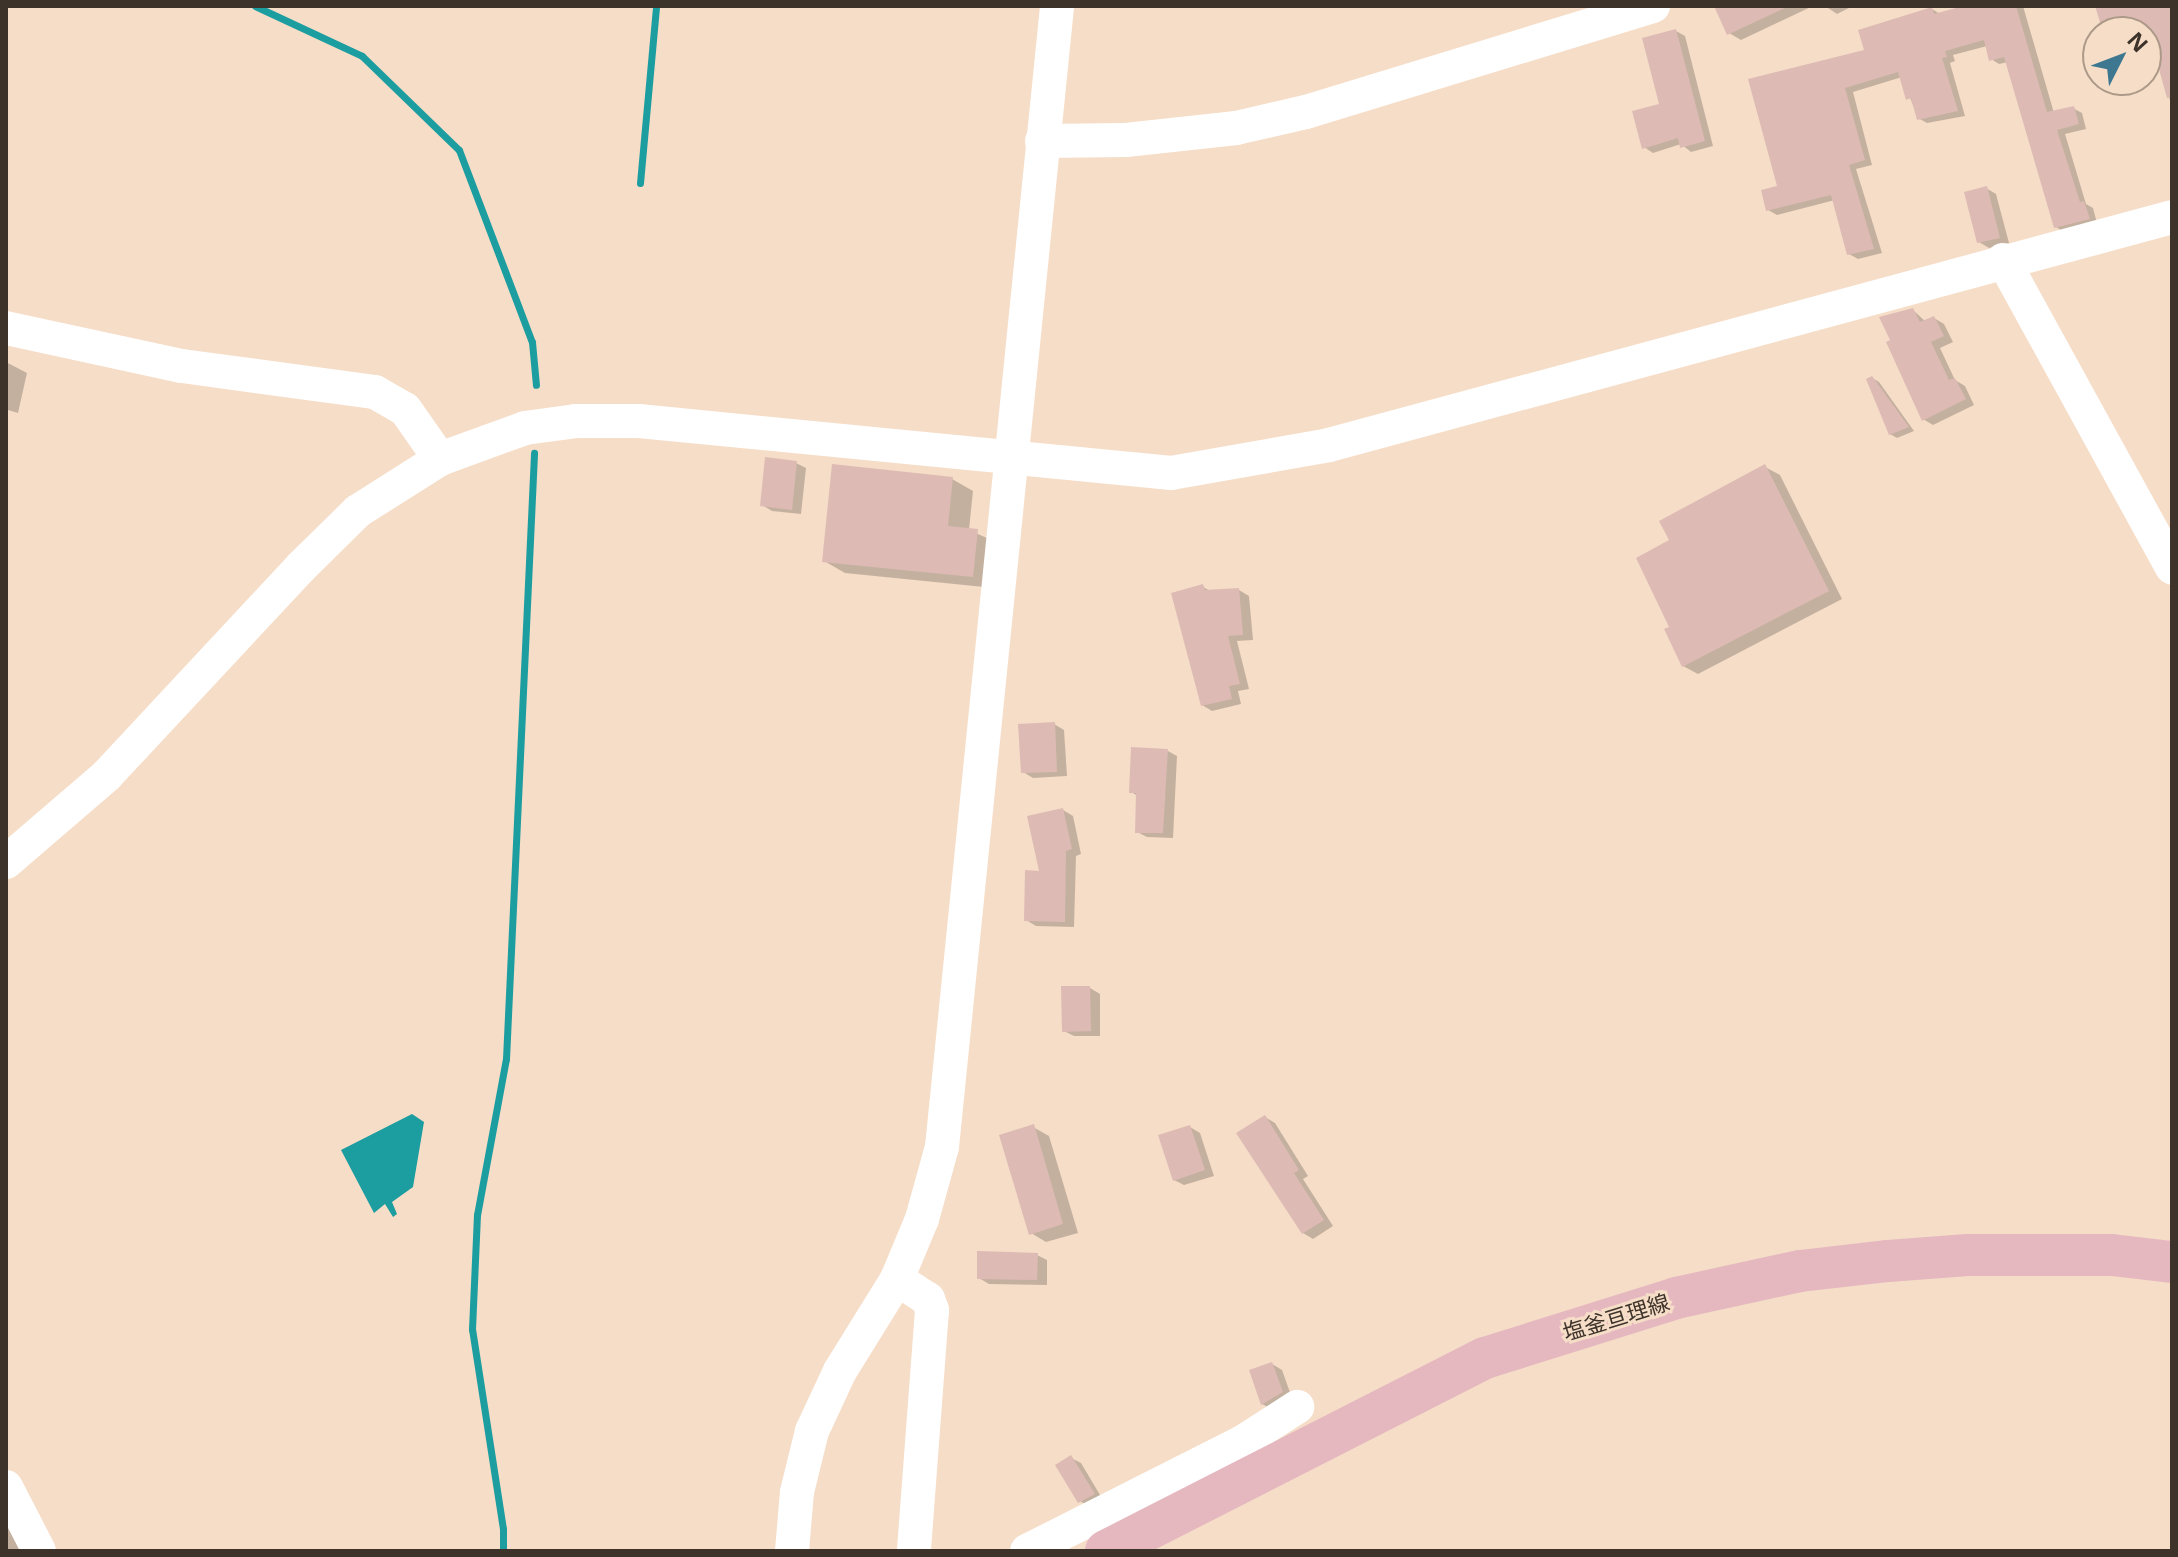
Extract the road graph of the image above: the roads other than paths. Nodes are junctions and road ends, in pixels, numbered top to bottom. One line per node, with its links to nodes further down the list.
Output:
1 (1057, 6): 3 (street)
2 (1653, 6): 3 (street)
3 (1042, 141): 7 (street)
4 (2172, 217): 5 (street)
5 (2003, 260): 7 (street); 9 (street)
6 (6, 328): 8 (street)
7 (1011, 456): 8 (street); 12 (street)
8 (440, 459): 10 (street)
9 (2172, 568)
10 (6, 862)
11 (2172, 1262): 19 (main road, 塩釜亘理線)
12 (897, 1279): 16 (street); 17 (street)
13 (1297, 1407): 18 (street)
14 (6, 1487): 15 (street)
15 (39, 1551)
16 (792, 1551)
17 (914, 1551)
18 (1027, 1551)
19 (1106, 1551)

